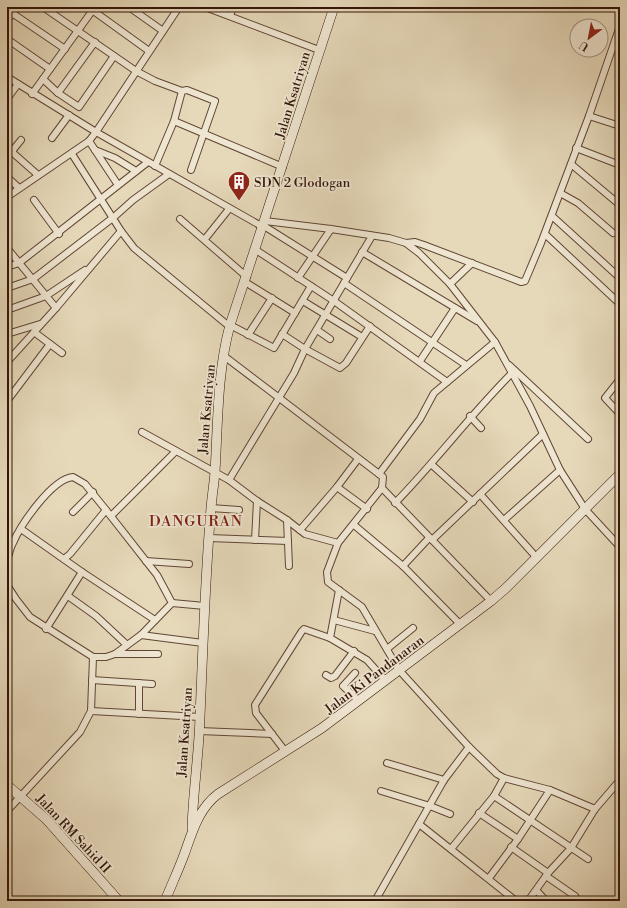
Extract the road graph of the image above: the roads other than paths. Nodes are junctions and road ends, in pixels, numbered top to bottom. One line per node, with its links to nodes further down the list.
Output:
1 (17, 7): 10 (street)
2 (43, 7): 14 (street)
3 (129, 7): 15 (street)
4 (170, 7): 9 (street)
5 (206, 7): 11 (street)
6 (233, 7): 11 (street)
7 (334, 7): 19 (street, Jalan Ksatriyan)
8 (92, 8): 14 (street); 20 (street)
9 (178, 9): 15 (street)
10 (12, 13): 12 (street); 18 (street)
11 (230, 16): 19 (street)
12 (7, 21)
13 (620, 26): 32 (street)
14 (79, 31): 17 (street); 18 (street)
15 (163, 31): 20 (street)
16 (7, 39): 22 (street)
17 (95, 42): 21 (street); 28 (street)
18 (65, 49): 22 (street)
19 (319, 50): 47 (street, Jalan Ksatriyan)
20 (150, 51): 23 (street)
21 (114, 56): 23 (street); 28 (street)
22 (50, 69): 25 (street)
23 (136, 71): 27 (street); 35 (street)
24 (7, 77): 26 (street)
25 (43, 79): 28 (street); 29 (street)
26 (18, 84): 29 (street); 30 (street)
27 (182, 91): 33 (street); 36 (street)
28 (58, 93)
29 (32, 94): 31 (street)
30 (7, 99)
31 (69, 115): 35 (street); 37 (street)
32 (589, 116): 34 (street); 40 (street)
33 (174, 121): 36 (street); 46 (street)
34 (620, 126)
35 (96, 132): 39 (street); 43 (street)
36 (203, 134): 47 (street); 48 (street)
37 (52, 138)
38 (21, 140): 51 (street)
39 (89, 141): 41 (street); 42 (street)
40 (576, 148): 44 (street); 45 (street)
41 (95, 150): 49 (street); 53 (street)
42 (72, 154): 51 (street); 58 (street)
43 (148, 162): 46 (street); 49 (street)
44 (571, 164): 55 (street); 59 (street)
45 (620, 165)
46 (155, 166): 50 (street)
47 (283, 166): 64 (street, Jalan Ksatriyan)
48 (191, 170)
49 (136, 171): 53 (street)
50 (169, 174): 60 (street); 62 (street)
51 (38, 175): 54 (street)
52 (7, 177): 54 (street)
53 (118, 186): 58 (street)
54 (19, 188): 56 (street)
55 (560, 193): 61 (street); 67 (street)
56 (7, 197)
57 (34, 200): 68 (street)
58 (102, 200): 62 (street); 68 (street)
59 (619, 202)
60 (229, 209): 64 (street); 71 (street)
61 (552, 216): 69 (street); 82 (street)
62 (114, 217): 66 (street); 83 (street)
63 (180, 219): 71 (street)
64 (264, 225): 65 (street); 74 (street, Jalan Ksatriyan); 76 (street)
65 (331, 229): 70 (street); 76 (street)
66 (121, 231): 79 (street); 101 (street)
67 (613, 233)
68 (59, 234): 77 (street)
69 (545, 234): 78 (street); 93 (street)
70 (372, 236): 72 (street); 75 (street)
71 (205, 239): 84 (street)
72 (406, 243): 78 (street); 86 (street)
73 (7, 248): 77 (street)
74 (256, 250): 81 (street); 84 (street, Jalan Ksatriyan)
75 (362, 252): 85 (street); 95 (street)
76 (313, 256): 81 (street); 85 (street)
77 (20, 263): 80 (street); 83 (street)
78 (472, 264): 86 (street)
79 (91, 266): 89 (street); 94 (street)
80 (7, 267)
81 (298, 278): 87 (street)
82 (620, 278)
83 (33, 279): 88 (street); 89 (street)
84 (246, 279): 90 (street); 101 (street, Jalan Ksatriyan)
85 (346, 280): 92 (street); 110 (street)
86 (450, 284): 99 (street)
87 (311, 286): 91 (street); 92 (street)
88 (7, 288)
89 (46, 296): 94 (street); 96 (street)
90 (272, 298): 97 (street); 107 (street)
91 (303, 301): 97 (street); 98 (street)
92 (334, 301): 98 (street); 102 (street)
93 (620, 304)
94 (56, 308): 100 (street)
95 (455, 308): 99 (street); 110 (street)
96 (7, 310)
97 (295, 313): 106 (street)
98 (326, 314): 103 (street); 108 (street)
99 (478, 322): 111 (street)
100 (42, 324): 104 (street); 105 (street)
101 (230, 326): 107 (street); 115 (street, Jalan Ksatriyan)
102 (370, 326): 108 (street); 116 (street)
103 (317, 330): 109 (street); 113 (street)
104 (34, 332): 112 (street); 117 (street)
105 (7, 334)
106 (282, 334): 107 (street); 113 (street)
107 (248, 335)
108 (362, 337): 113 (street)
109 (330, 339)
110 (433, 342): 116 (street); 119 (street)
111 (495, 342): 118 (street); 119 (street)
112 (50, 344): 114 (street); 124 (street)
113 (305, 349): 123 (street)
114 (62, 353)
115 (224, 356): 123 (street); 135 (street, Jalan Ksatriyan)
116 (420, 361): 122 (street)
117 (7, 362)
118 (505, 362): 120 (street); 130 (street)
119 (466, 365): 122 (street)
120 (512, 373): 126 (street); 129 (street)
121 (620, 379): 125 (street)
122 (447, 382): 136 (street)
123 (279, 398): 132 (street); 138 (street)
124 (7, 401)
125 (620, 414)
126 (470, 416): 127 (street); 133 (street)
127 (481, 428)
128 (142, 432): 131 (street)
129 (543, 434): 134 (street); 142 (street)
130 (588, 438)
131 (175, 452): 135 (street); 152 (street)
132 (358, 459): 136 (street); 139 (street)
133 (431, 464): 144 (street); 145 (street)
134 (560, 470): 148 (street); 154 (street)
135 (215, 473): 138 (street); 146 (street, Jalan Ksatriyan)
136 (379, 474): 140 (street)
137 (620, 474): 148 (street, Jalan Ki Pandanaran)
138 (229, 480): 143 (street)
139 (338, 487): 147 (street); 157 (street)
140 (382, 488): 145 (street); 147 (street)
141 (92, 492): 149 (street); 151 (street); 156 (street)
142 (480, 494): 144 (street); 154 (street)
143 (257, 501): 153 (street); 161 (street)
144 (473, 502): 160 (street)
145 (395, 503): 160 (street)
146 (210, 508): 150 (street); 159 (street, Jalan Ksatriyan)
147 (367, 509): 155 (street)
148 (585, 509): 165 (street); 167 (street, Jalan Ki Pandanaran)
149 (106, 510): 152 (street); 166 (street)
150 (240, 510)
151 (73, 512)
152 (111, 516): 169 (street)
153 (287, 520): 157 (street); 162 (street)
154 (504, 520): 167 (street)
155 (354, 524): 164 (street); 172 (street)
156 (21, 529): 163 (street); 166 (street)
157 (300, 530): 164 (street)
158 (7, 538): 163 (street)
159 (209, 538): 161 (street); 179 (street, Jalan Ksatriyan)
160 (431, 539): 172 (street); 177 (street)
161 (255, 540): 162 (street)
162 (288, 541): 171 (street)
163 (13, 542): 168 (street)
164 (338, 543): 175 (street)
165 (620, 547)
166 (64, 558): 173 (street)
167 (537, 558): 177 (street, Jalan Ki Pandanaran)
168 (7, 561)
169 (146, 561): 170 (street); 178 (street)
170 (189, 564)
171 (289, 566)
172 (402, 566): 182 (street)
173 (82, 572): 176 (street); 180 (street)
174 (7, 584): 184 (street)
175 (340, 590): 181 (street); 185 (street)
176 (68, 596): 184 (street); 189 (street)
177 (491, 601): 182 (street, Jalan Ki Pandanaran)
178 (172, 603): 179 (street); 180 (street)
179 (205, 606): 188 (street, Jalan Ksatriyan)
180 (155, 620): 186 (street)
181 (334, 620): 185 (street); 187 (street)
182 (460, 624): 195 (street, Jalan Ki Pandanaran)
183 (413, 628): 190 (street)
184 (46, 629): 194 (street)
185 (375, 631): 190 (street)
186 (141, 635): 188 (street); 189 (street)
187 (330, 638): 191 (street); 207 (street)
188 (203, 643): 205 (street, Jalan Ksatriyan)
189 (127, 645): 192 (street)
190 (387, 649): 195 (street)
191 (354, 651): 197 (street); 199 (street)
192 (115, 654): 193 (street); 194 (street)
193 (158, 654)
194 (93, 657): 198 (street)
195 (399, 670): 199 (street, Jalan Ki Pandanaran); 208 (street)
196 (355, 673): 202 (street)
197 (326, 675)
198 (92, 680): 200 (street); 203 (street)
199 (385, 680): 202 (street, Jalan Ki Pandanaran)
200 (139, 683): 201 (street); 204 (street)
201 (152, 684)
202 (359, 701): 209 (street, Jalan Ki Pandanaran)
203 (91, 711): 204 (street); 219 (street)
204 (139, 714): 205 (street)
205 (200, 717): 206 (street, Jalan Ksatriyan)
206 (199, 731): 207 (street); 221 (street, Jalan Ksatriyan)
207 (272, 734): 209 (street)
208 (469, 747): 211 (street); 212 (street)
209 (285, 751): 222 (street, Jalan Ki Pandanaran)
210 (387, 763): 212 (street)
211 (504, 778): 216 (street); 220 (street)
212 (444, 780): 223 (street)
213 (620, 780): 215 (street)
214 (7, 785): 219 (street, Jalan RM Sahid II)
215 (613, 788): 218 (street); 224 (street)
216 (550, 790): 224 (street); 228 (street)
217 (381, 791): 223 (street)
218 (620, 792)
219 (20, 796): 225 (street); 240 (street, Jalan RM Sahid II)
220 (494, 796): 226 (street); 228 (street)
221 (193, 797): 222 (street); 230 (street, Jalan Ksatriyan)
222 (208, 803): 230 (street, Jalan Ki Pandanaran)
223 (430, 806): 227 (street); 229 (street)
224 (595, 809): 233 (street)
225 (7, 811)
226 (479, 813): 231 (street); 234 (street)
227 (450, 814)
228 (531, 820): 231 (street); 233 (street)
229 (419, 824): 234 (street); 242 (street)
230 (192, 829): 241 (street, Jalan Ki Pandanaran)
231 (518, 839): 232 (street)
232 (512, 847): 236 (street); 237 (street)
233 (570, 848): 235 (street); 236 (street)
234 (451, 849): 237 (street)
235 (588, 859)
236 (547, 874): 238 (street); 239 (street)
237 (488, 878): 243 (street)
238 (537, 891): 244 (street); 245 (street)
239 (576, 896)
240 (119, 901)
241 (165, 901)
242 (375, 901)
243 (516, 901)
244 (528, 901)
245 (546, 901)

